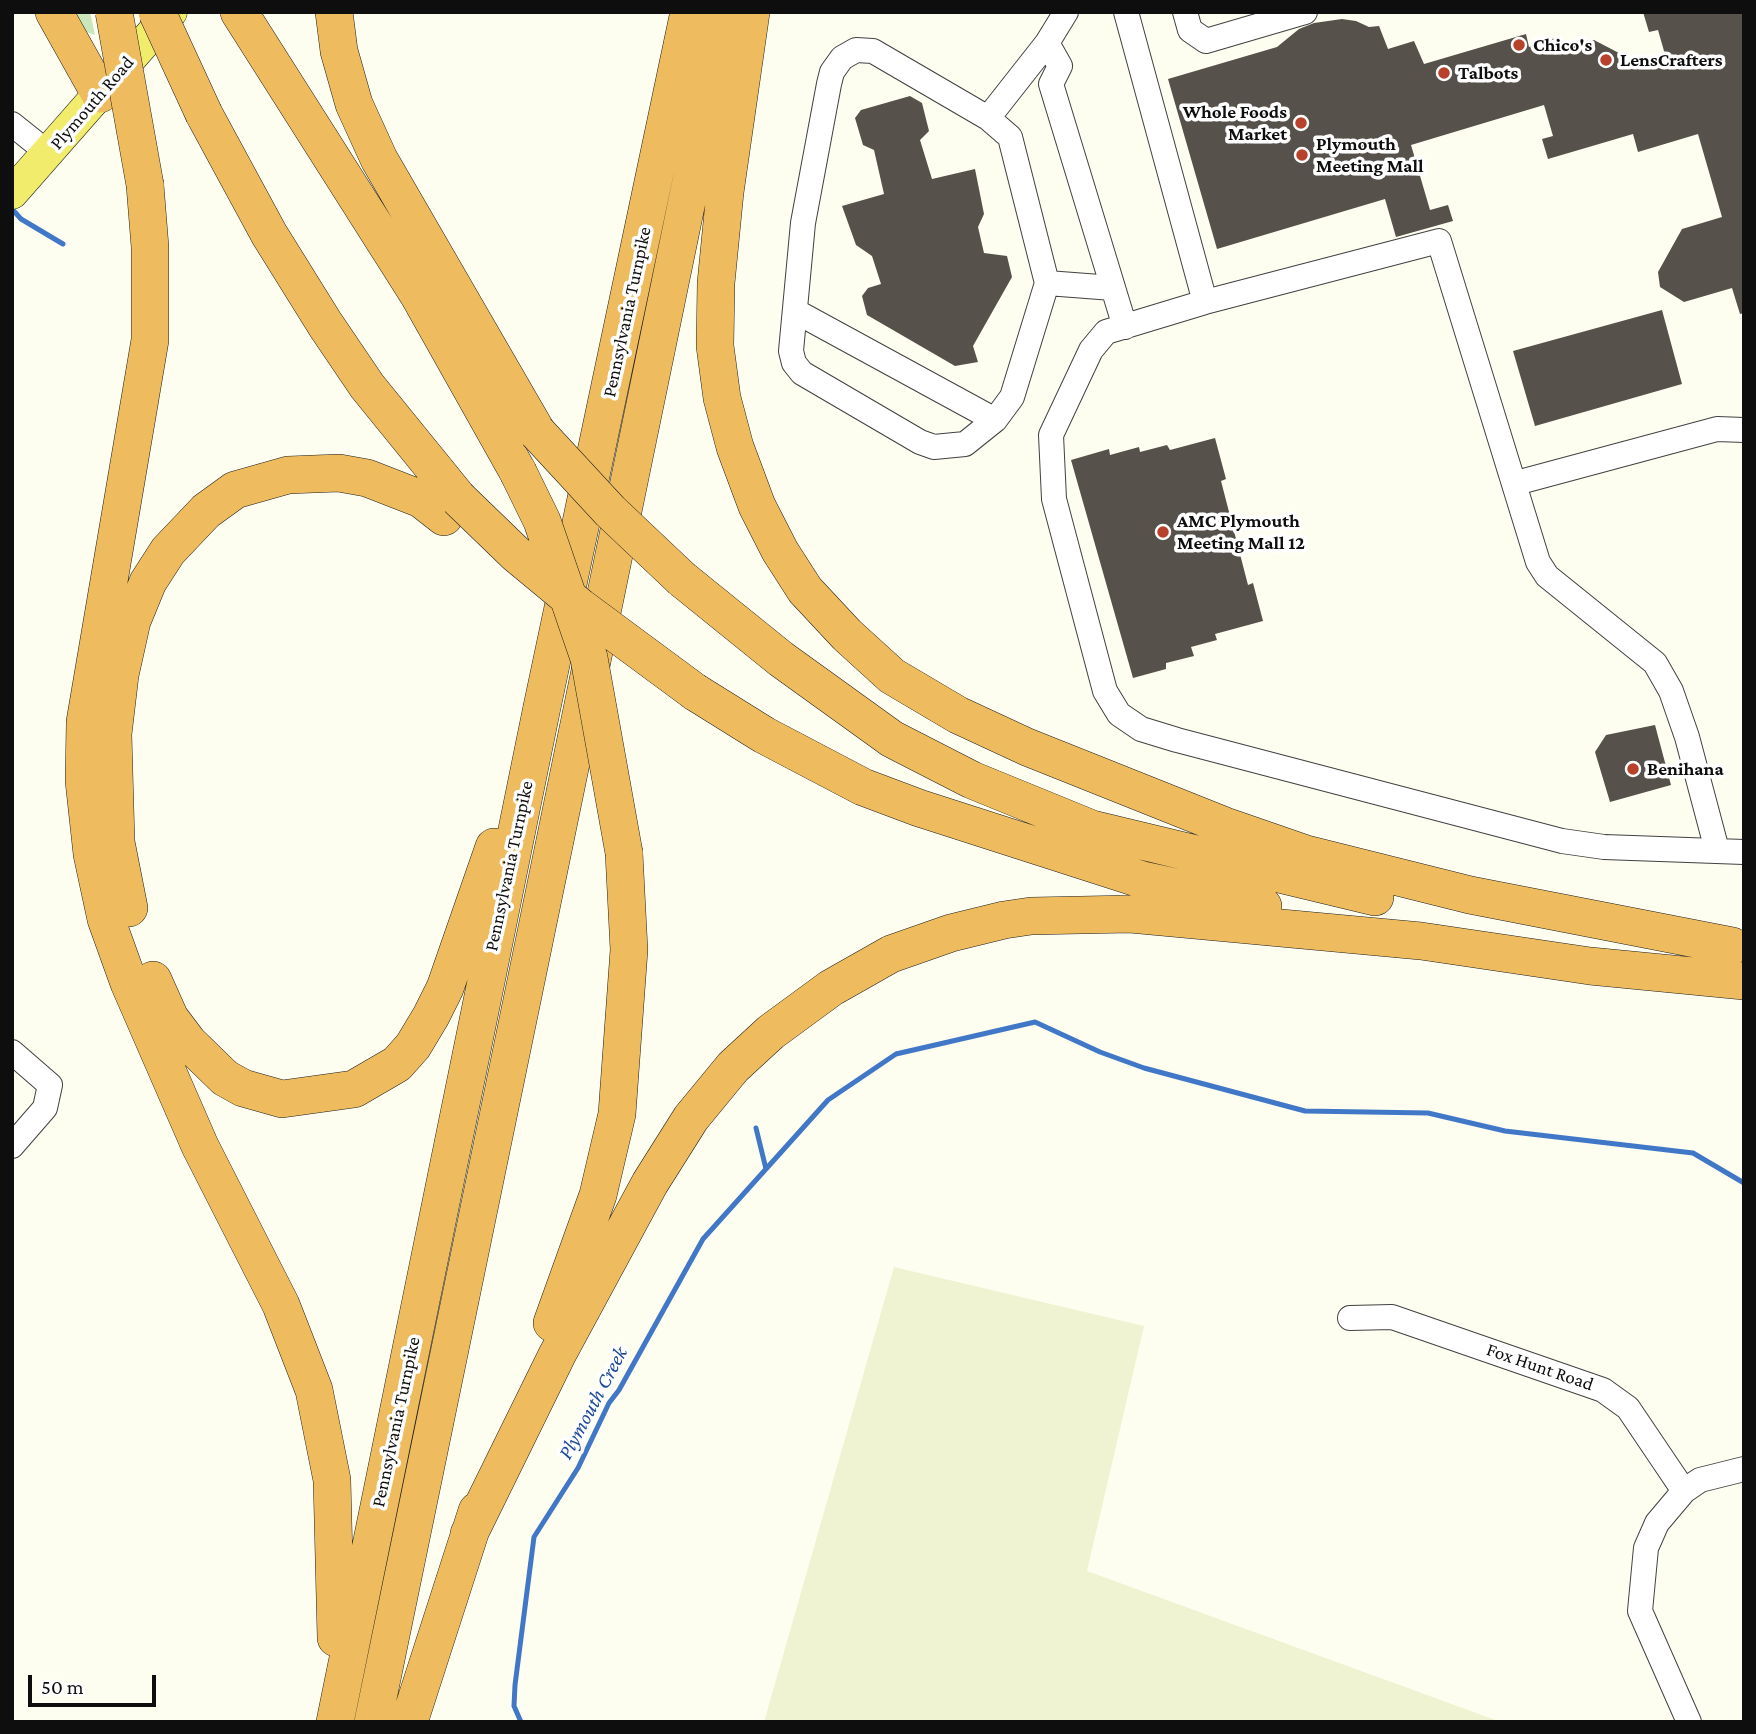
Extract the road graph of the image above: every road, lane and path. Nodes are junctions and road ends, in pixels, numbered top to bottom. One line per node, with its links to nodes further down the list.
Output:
1 (54, 12): 16 (highway)
2 (114, 12): 45 (highway, bridge)
3 (157, 12): 32 (highway, bridge)
4 (170, 12): 16 (main road, Plymouth Road)
5 (334, 12): 30 (highway)
6 (666, 12): 20 (highway)
7 (689, 12): 20 (highway, Pennsylvania Turnpike)
8 (726, 12): 46 (highway, Pennsylvania Turnpike)
9 (751, 12): 37 (highway)
10 (1066, 12): 15 (street)
11 (1126, 12): 25 (street)
12 (1185, 12): 13 (street)
13 (1306, 12)
14 (243, 18): 24 (highway)
15 (1047, 43): 17 (street); 23 (street)
16 (100, 94): 19 (main road, Plymouth Road)
17 (988, 118): 22 (street); 26 (street)
18 (12, 124): 19 (street)
19 (48, 153): 21 (main road, Plymouth Road)
20 (657, 171): 33 (highway, Pennsylvania Turnpike)
21 (12, 193)
22 (1047, 283): 23 (street); 28 (street)
23 (1113, 288): 27 (street)
24 (418, 294): 30 (highway); 44 (highway, bridge)
25 (1205, 302): 27 (street); 31 (street)
26 (795, 311): 28 (street); 28 (street)
27 (1125, 327): 34 (street)
28 (995, 420)
29 (1744, 429): 31 (street)
30 (537, 432): 37 (highway, bridge)
31 (1516, 483): 34 (street)
32 (451, 507): 33 (highway); 36 (highway, bridge)
33 (542, 707): 45 (highway, Pennsylvania Turnpike)
34 (1717, 850): 35 (street)
35 (1744, 852)
36 (1421, 941): 38 (highway); 44 (highway)
37 (1738, 946)
38 (1744, 981)
39 (12, 1052): 40 (street)
40 (12, 1146)
41 (1350, 1318): 43 (street, Fox Hunt Road)
42 (1744, 1469): 43 (street)
43 (1684, 1491): 48 (street)
44 (469, 1534): 47 (highway)
45 (337, 1713)
46 (373, 1722)
47 (408, 1722)
48 (1689, 1722)

